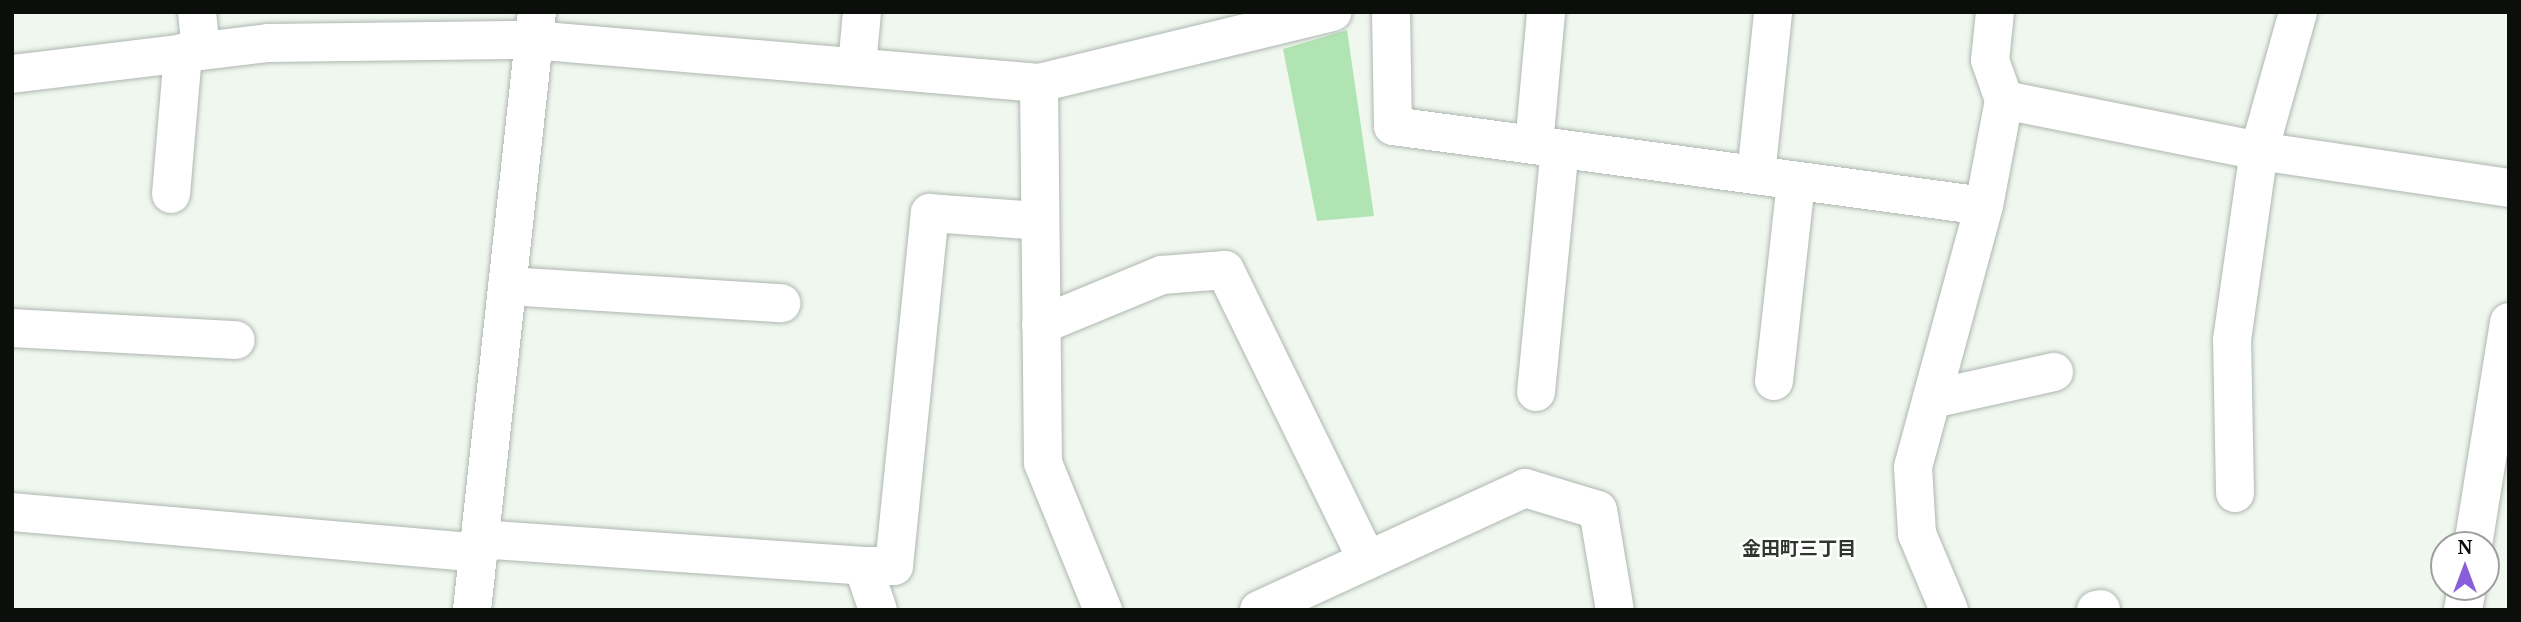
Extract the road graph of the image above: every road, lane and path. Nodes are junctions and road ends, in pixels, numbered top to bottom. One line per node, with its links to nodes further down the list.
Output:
1 (197, 12): 11 (street)
2 (862, 12): 12 (street)
3 (1333, 12): 14 (street)
4 (1391, 12): 16 (street)
5 (1546, 12): 16 (street)
6 (1773, 12): 18 (street)
7 (1995, 12): 15 (street)
8 (2298, 12): 17 (street)
9 (535, 26): 10 (street); 12 (street); 24 (street)
10 (344, 27): 11 (street)
11 (192, 52): 13 (street); 21 (street)
12 (857, 66): 14 (street)
13 (12, 74)
14 (1039, 83): 23 (street)
15 (2004, 100): 17 (street); 22 (street)
16 (1547, 147): 18 (street); 32 (street)
17 (2259, 150): 20 (street); 35 (street)
18 (1756, 175): 19 (street)
19 (1796, 181): 22 (street); 31 (street)
20 (2509, 188)
21 (171, 194)
22 (1984, 206): 33 (street)
23 (1039, 221): 27 (street); 40 (street)
24 (507, 286): 25 (street); 38 (street)
25 (781, 303)
26 (2509, 322): 34 (street)
27 (1041, 325): 39 (street); 43 (street)
28 (12, 328): 29 (street)
29 (236, 340)
30 (2054, 372): 33 (street)
31 (1774, 381)
32 (1536, 392)
33 (1932, 400): 46 (street)
34 (2502, 409): 37 (street)
35 (2235, 493)
36 (12, 512): 38 (street)
37 (2476, 531)
38 (479, 546): 40 (street); 41 (street)
39 (1367, 560): 44 (street); 45 (street)
40 (863, 566): 42 (street)
41 (472, 610)
42 (878, 610)
43 (1103, 610)
44 (1259, 610)
45 (1615, 610)
46 (1950, 610)

